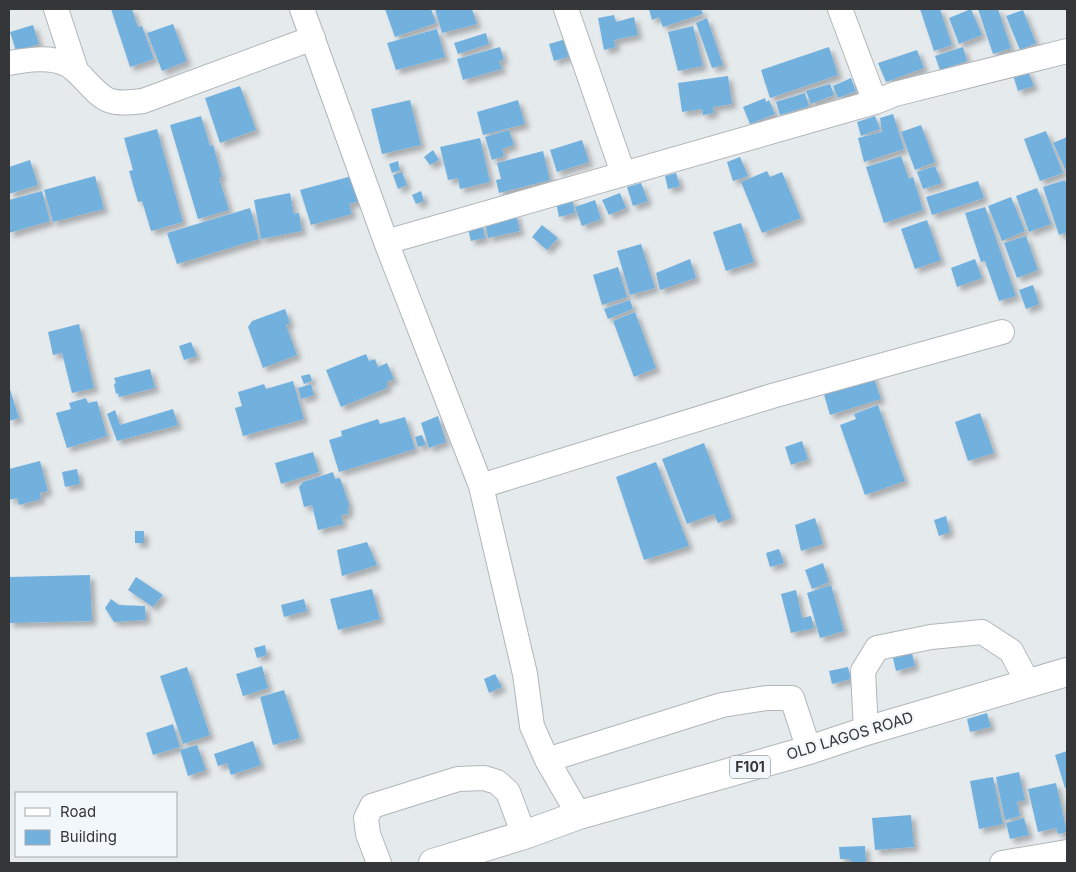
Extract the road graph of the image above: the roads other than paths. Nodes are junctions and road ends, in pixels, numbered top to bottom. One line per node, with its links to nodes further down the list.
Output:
1 (56, 9): 8 (street)
2 (302, 9): 5 (street)
3 (566, 9): 10 (street)
4 (840, 9): 9 (street)
5 (313, 38): 8 (street); 11 (street)
6 (1067, 51): 9 (street)
7 (9, 63): 8 (street)
8 (76, 70)
9 (876, 102): 10 (street)
10 (623, 173): 11 (street)
11 (386, 242): 13 (street)
12 (1002, 332): 13 (street)
13 (481, 486): 18 (street)
14 (1067, 672): 15 (main road, OLD LAGOS ROAD / F101)
15 (1028, 683): 16 (main road, OLD LAGOS ROAD / F101); 16 (street)
16 (866, 731): 17 (main road, OLD LAGOS ROAD / F101)
17 (809, 750): 18 (street); 19 (main road, OLD LAGOS ROAD / F101)
18 (547, 760): 19 (street)
19 (579, 815): 20 (main road, OLD LAGOS ROAD / F101)
20 (524, 835): 22 (street); 23 (main road, OLD LAGOS ROAD / F101)
21 (1067, 852): 24 (street)
22 (378, 863)
23 (433, 863)
24 (1002, 863)

